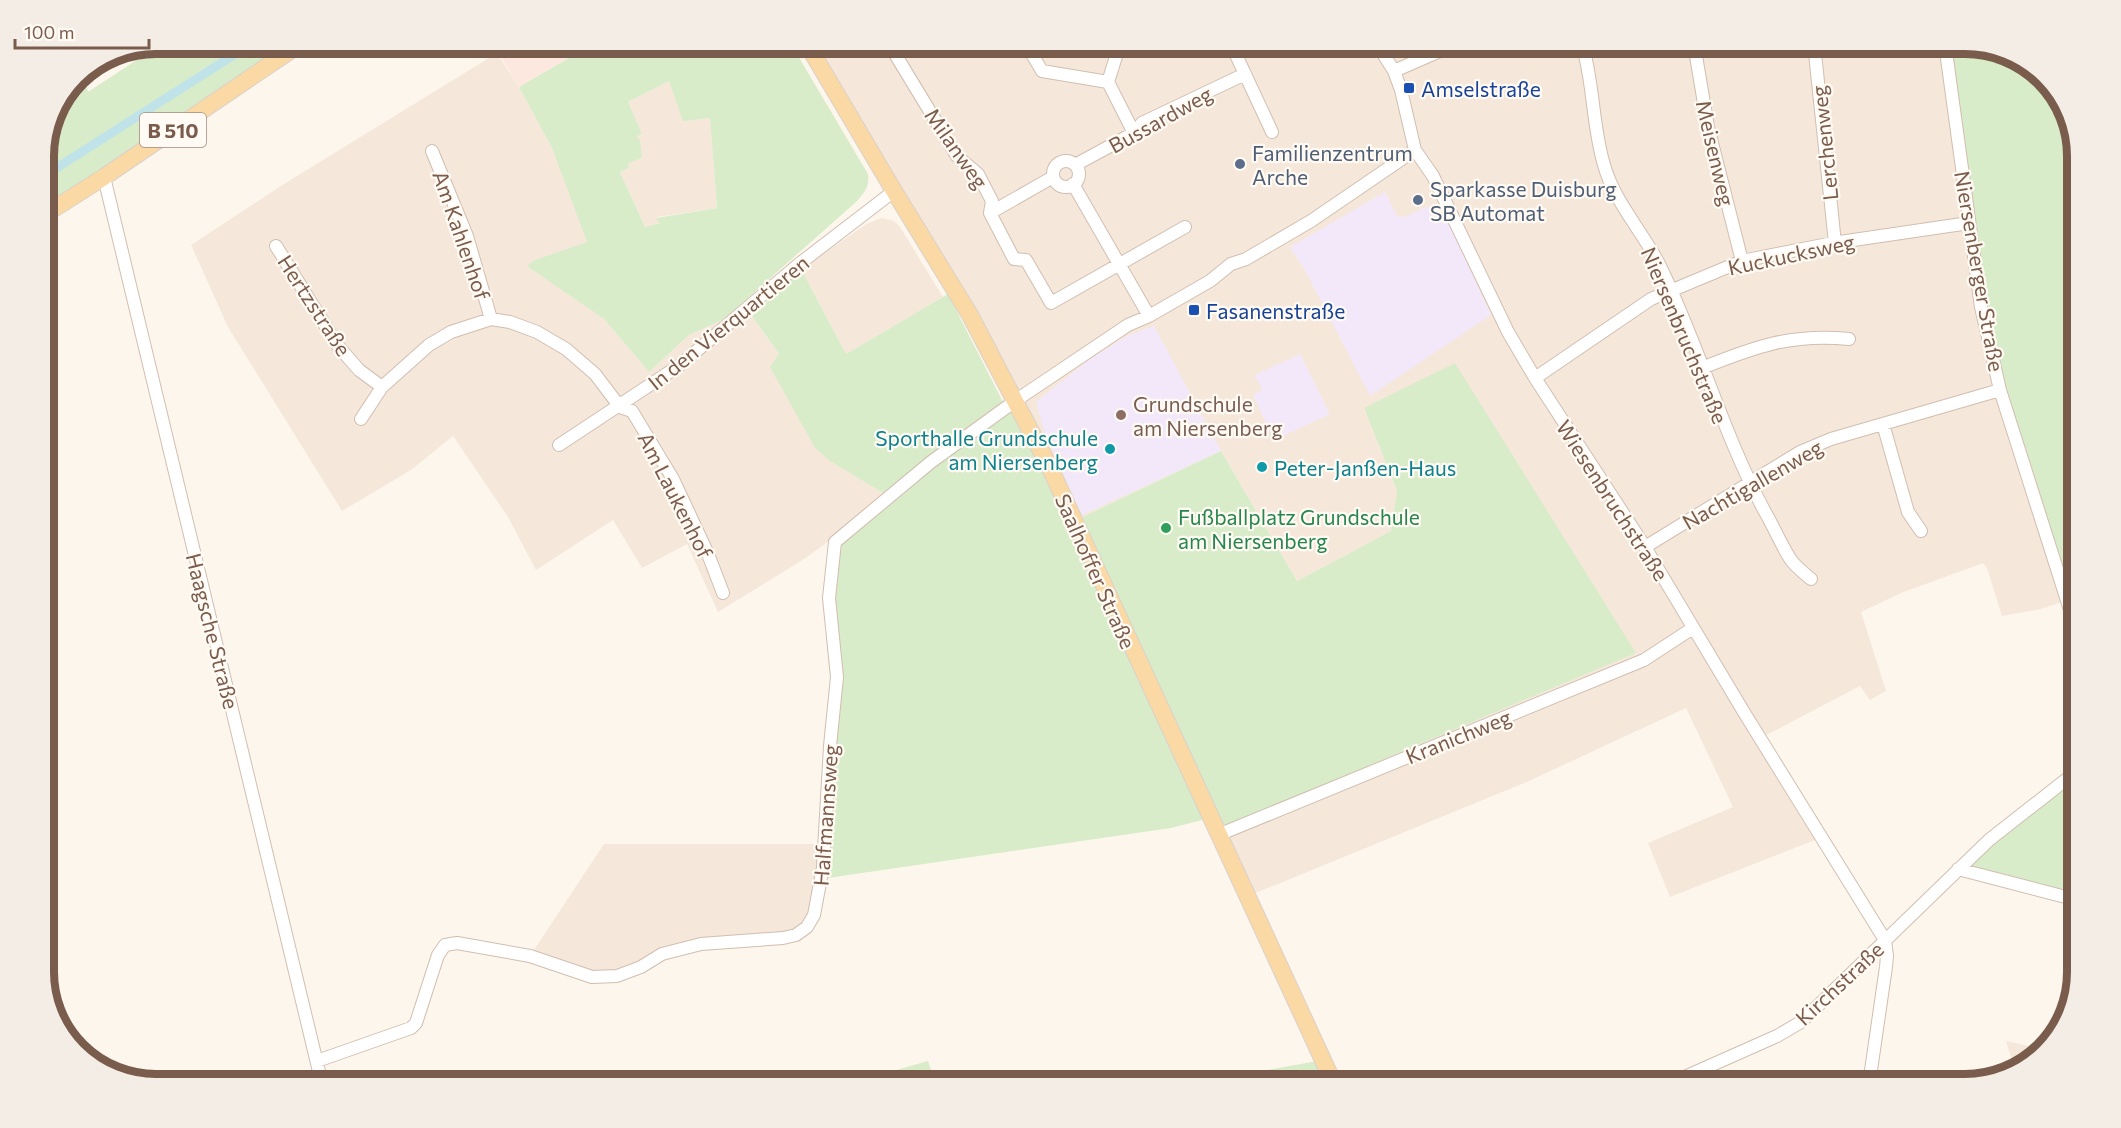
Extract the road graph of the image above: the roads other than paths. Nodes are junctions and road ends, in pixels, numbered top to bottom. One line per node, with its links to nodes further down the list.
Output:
1 (285, 54): 21 (main road, B 510)
2 (813, 54): 24 (main road, Saalhoffer Straße)
3 (895, 54): 26 (street, Milanweg)
4 (1032, 54): 15 (street)
5 (1117, 54): 15 (street)
6 (1236, 54): 14 (street)
7 (1383, 54): 13 (street, Wiesenbruchstraße)
8 (1433, 54): 13 (street)
9 (1585, 54): 33 (street, Niersenbruchstraße)
10 (1696, 54): 31 (street, Meisenweg)
11 (1815, 54): 29 (street, Lerchenweg)
12 (1946, 54): 27 (street, Niersenberger Straße)
13 (1394, 71): 18 (street, Wiesenbruchstraße)
14 (1245, 74): 16 (street); 17 (street, Bussardweg)
15 (1108, 82): 17 (street)
16 (1272, 132)
17 (1134, 133): 20 (street, Bussardweg)
18 (1415, 150): 34 (street); 38 (street, Wiesenbruchstraße)
19 (432, 151): 35 (street, Am Kahlenhof)
20 (1076, 165): 22 (street); 23 (street)
21 (104, 177): 25 (main road, B 510); 58 (street, Haagsche Straße)
22 (1053, 177): 23 (street); 26 (street)
23 (1073, 184): 32 (street)
24 (894, 191): 41 (main road, Saalhoffer Straße); 42 (street, In den Vierquartieren)
25 (54, 209)
26 (990, 213): 32 (street, Milanweg)
27 (1969, 223): 29 (street, Kuckucksweg); 40 (street, Niersenberger Straße)
28 (1185, 227): 32 (street)
29 (1835, 243): 31 (street, Kuckucksweg)
30 (276, 246): 39 (street, Hertzstraße)
31 (1742, 261): 33 (street, Kuckucksweg)
32 (1119, 264): 34 (street)
33 (1670, 290): 37 (street, Niersenbruchstraße); 38 (street, Kuckucksweg)
34 (1149, 316): 41 (street)
35 (491, 319): 39 (street); 42 (street, Am Laukenhof)
36 (1849, 339): 37 (street)
37 (1702, 368): 46 (street, Niersenbruchstraße)
38 (1535, 378): 48 (street, Wiesenbruchstraße)
39 (381, 387): 43 (street)
40 (2001, 390): 44 (street, Nachtigallenweg); 51 (street, Niersenberger Straße)
41 (1015, 401): 54 (main road, Saalhoffer Straße); 58 (street, Halfmannsweg)
42 (620, 406): 45 (street, In den Vierquartieren); 50 (street, Am Laukenhof)
43 (361, 419)
44 (1883, 424): 46 (street, Nachtigallenweg); 47 (street)
45 (559, 446)
46 (1749, 483): 48 (street, Nachtigallenweg); 49 (street, Niersenbruchstraße)
47 (1921, 531)
48 (1645, 547): 52 (street, Wiesenbruchstraße)
49 (1811, 579)
50 (723, 593)
51 (2067, 600)
52 (1693, 628): 54 (street, Kranichweg); 57 (street, Wiesenbruchstraße)
53 (2067, 780): 55 (street, Kirchstraße)
54 (1218, 835): 60 (main road, Saalhoffer Straße)
55 (1958, 869): 56 (street); 57 (street, Kirchstraße)
56 (2067, 897)
57 (1885, 940): 61 (street, Kirchstraße); 62 (street)
58 (317, 1062): 59 (street, Haagsche Straße)
59 (320, 1074)
60 (1329, 1074)
61 (1692, 1074)
62 (1870, 1074)

